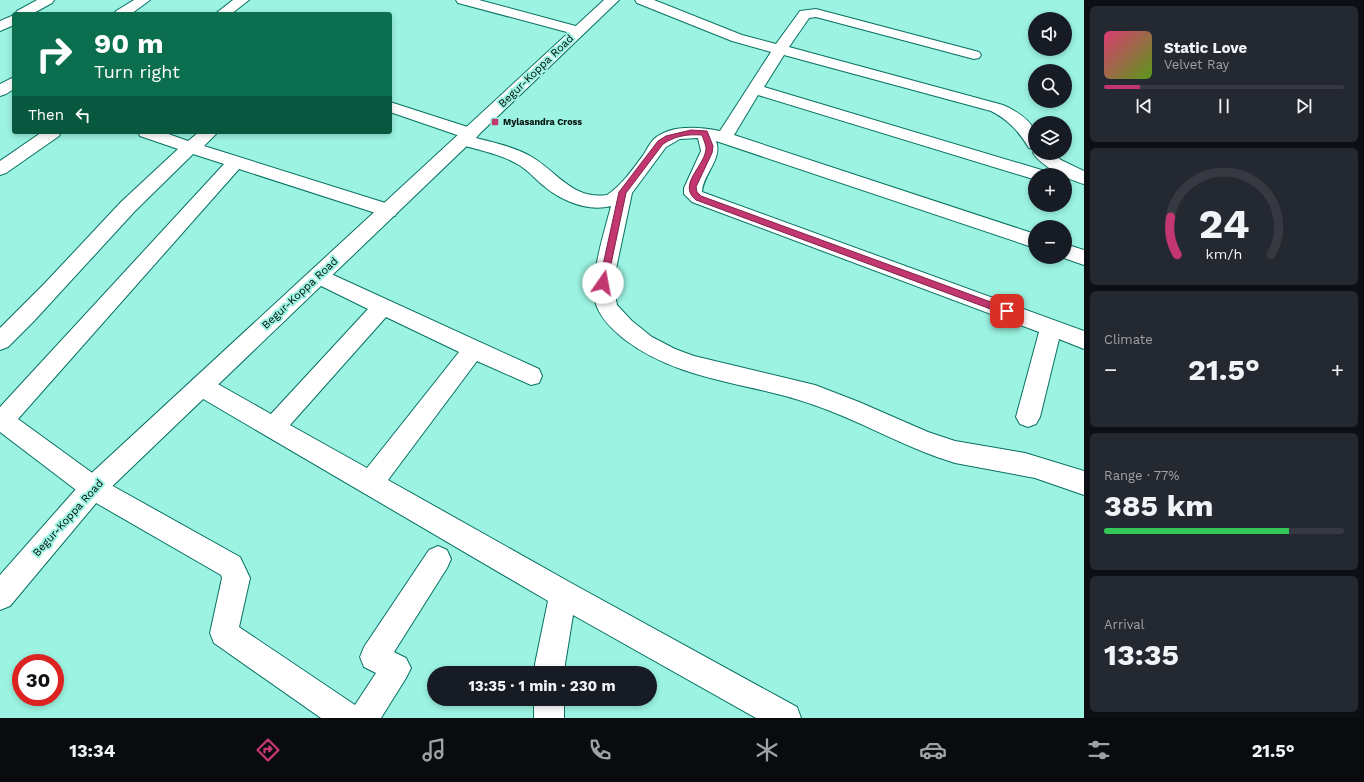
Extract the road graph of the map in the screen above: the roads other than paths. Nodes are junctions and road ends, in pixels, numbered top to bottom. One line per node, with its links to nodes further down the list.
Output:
1 (47, 0): 7 (street)
2 (143, 0): 8 (street)
3 (242, 0): 9 (street)
4 (463, 0): 12 (street)
5 (612, 0): 12 (street, Begur-Koppa Road)
6 (642, 0): 13 (street)
7 (26, 12)
8 (124, 12)
9 (225, 12)
10 (12, 20): 11 (street)
11 (0, 27)
12 (578, 31): 24 (street, Begur-Koppa Road)
13 (780, 48): 14 (street); 16 (street); 23 (street)
14 (974, 55)
15 (12, 83): 17 (street)
16 (754, 89): 25 (street); 30 (street)
17 (0, 91)
18 (392, 108): 24 (street)
19 (705, 133): 25 (street); 34 (street); 41 (street)
20 (50, 134): 29 (street)
21 (151, 134): 26 (street)
22 (207, 134): 26 (street)
23 (1028, 134)
24 (468, 137): 34 (street); 35 (street, Begur-Koppa Road)
25 (724, 137): 36 (street)
26 (189, 148): 28 (street); 43 (street)
27 (1050, 160): 31 (street)
28 (235, 162): 35 (street); 48 (street)
29 (0, 169)
30 (1028, 172)
31 (1084, 178)
32 (1072, 185): 33 (street)
33 (1084, 189)
34 (623, 192): 51 (street)
35 (388, 211): 39 (street, Begur-Koppa Road)
36 (1028, 239)
37 (1072, 254): 38 (street)
38 (1084, 258)
39 (318, 276): 40 (street); 46 (street, Begur-Koppa Road)
40 (383, 306): 44 (street); 49 (street)
41 (1051, 328): 42 (street); 47 (street)
42 (1084, 340)
43 (0, 341)
44 (474, 349): 45 (street); 50 (street)
45 (531, 376)
46 (201, 386): 49 (street); 52 (street, Begur-Koppa Road)
47 (1028, 417)
48 (1, 420): 52 (street)
49 (274, 427): 50 (street)
50 (371, 483): 54 (street)
51 (1084, 483)
52 (93, 488): 55 (street, Begur-Koppa Road); 58 (street)
53 (438, 559): 59 (street)
54 (563, 594): 56 (street); 61 (street)
55 (0, 596)
56 (550, 666)
57 (549, 706): 60 (street)
58 (347, 718)
59 (364, 718)
60 (549, 718)
61 (786, 718)

